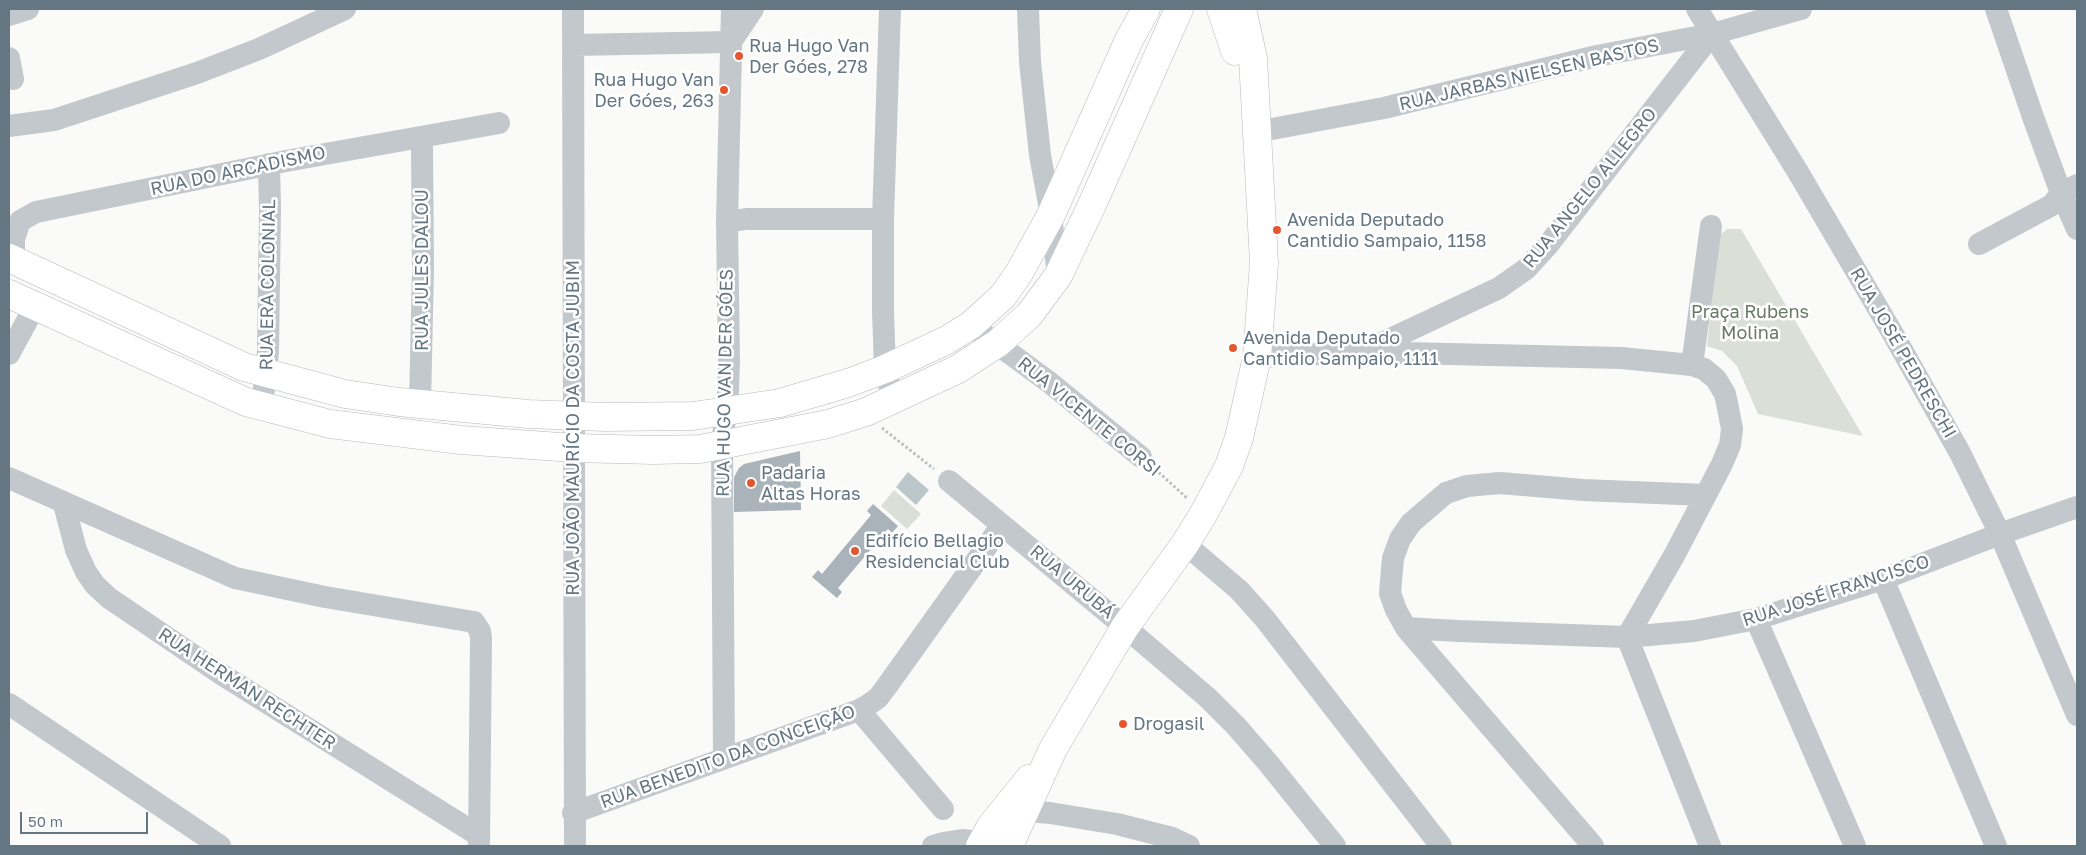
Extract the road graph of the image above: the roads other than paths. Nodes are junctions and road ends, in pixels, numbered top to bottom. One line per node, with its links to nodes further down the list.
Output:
1 (28, 9): 15 (street)
2 (345, 9): 20 (street)
3 (573, 9): 18 (street, RUA JOÃO MAURÍCIO DA COSTA JUBIM)
4 (732, 9): 17 (street, RUA HUGO VAN DER GÓES)
5 (753, 9): 17 (street)
6 (890, 9): 26 (street)
7 (1028, 9): 25 (street)
8 (1146, 9): 25 (main road)
9 (1179, 9): 32 (main road)
10 (1221, 9): 21 (main road)
11 (1242, 9): 21 (main road)
12 (1697, 9): 16 (street, RUA JOSÉ PEDRESCHI)
13 (1801, 9): 16 (street, RUA JARBAS NIELSEN BASTOS)
14 (1996, 9): 24 (street)
15 (9, 15)
16 (1712, 34): 21 (street, RUA JARBAS NIELSEN BASTOS); 37 (street, RUA ANGELO ALLEGRO); 57 (street, RUA JOSÉ PEDRESCHI)
17 (731, 42): 18 (street); 27 (street, RUA HUGO VAN DER GÓES)
18 (573, 45): 47 (street, RUA JOÃO MAURÍCIO DA COSTA JUBIM)
19 (498, 124): 22 (street, RUA DO ARCADISMO)
20 (9, 126)
21 (1256, 129): 39 (main road)
22 (420, 136): 23 (street, RUA DO ARCADISMO); 44 (street, RUA JULES DALOU)
23 (269, 164): 31 (street, RUA DO ARCADISMO); 42 (street, RUA ERA COLONIAL)
24 (2069, 189): 29 (street); 30 (street)
25 (1051, 215): 32 (street); 35 (main road)
26 (883, 219): 27 (street); 41 (street)
27 (727, 222): 46 (street, RUA HUGO VAN DER GÓES)
28 (1711, 226): 40 (street)
29 (2077, 229)
30 (1979, 244)
31 (11, 259): 42 (main road)
32 (1058, 276): 36 (main road)
33 (9, 294): 34 (main road)
34 (35, 306): 38 (street); 45 (main road)
35 (971, 325): 36 (street, RUA VICENTE CORSI); 41 (main road)
36 (998, 343): 43 (main road); 50 (street, RUA VICENTE CORSI)
37 (1362, 352): 39 (street); 40 (street)
38 (9, 354)
39 (1256, 357): 58 (main road)
40 (1692, 365): 53 (street)
41 (885, 369): 43 (street); 46 (main road)
42 (266, 374): 44 (main road); 45 (street, RUA ERA COLONIAL)
43 (893, 400): 48 (main road)
44 (420, 404): 47 (main road)
45 (262, 406): 49 (main road)
46 (726, 412): 47 (main road); 48 (street, RUA HUGO VAN DER GÓES)
47 (573, 416): 49 (street, RUA JOÃO MAURÍCIO DA COSTA JUBIM)
48 (722, 445): 49 (main road); 68 (street, RUA HUGO VAN DER GÓES)
49 (574, 448): 71 (street, RUA JOÃO MAURÍCIO DA COSTA JUBIM)
50 (1141, 457)
51 (9, 478): 54 (street)
52 (948, 481): 56 (street, RUA URUBÁ)
53 (1705, 495): 62 (street); 63 (street)
54 (64, 504): 72 (street, RUA HERMAN RECHTER); 72 (street)
55 (2077, 507): 57 (street, RUA JOSÉ FRANCISCO)
56 (1002, 525): 61 (street, RUA URUBÁ); 65 (street, RUA BENEDITO DA CONCEIÇÃO)
57 (2000, 534): 59 (street, RUA JOSÉ FRANCISCO); 66 (street, RUA JOSÉ PEDRESCHI)
58 (1185, 544): 61 (main road); 80 (street)
59 (1883, 579): 60 (street, RUA JOSÉ FRANCISCO); 84 (street)
60 (1756, 619): 63 (street, RUA JOSÉ FRANCISCO); 83 (street)
61 (1125, 627): 67 (main road); 79 (street, RUA URUBÁ)
62 (1406, 628): 63 (street, RUA JOSÉ FRANCISCO); 81 (street)
63 (1627, 637): 82 (street)
64 (9, 704): 74 (street)
65 (859, 710): 68 (street, RUA BENEDITO DA CONCEIÇÃO); 69 (street)
66 (2077, 714)
67 (1053, 748): 70 (main road); 73 (main road)
68 (724, 758): 71 (street, RUA BENEDITO DA CONCEIÇÃO)
69 (943, 809)
70 (1026, 811): 77 (main road); 78 (street)
71 (573, 813): 75 (street, RUA JOÃO MAURÍCIO DA COSTA JUBIM)
72 (479, 841)
73 (984, 845): 76 (street)
74 (220, 846)
75 (574, 846)
76 (934, 846)
77 (1009, 846)
78 (1189, 846)
79 (1335, 846)
80 (1441, 846)
81 (1592, 846)
82 (1710, 846)
83 (1855, 846)
84 (1996, 846)

